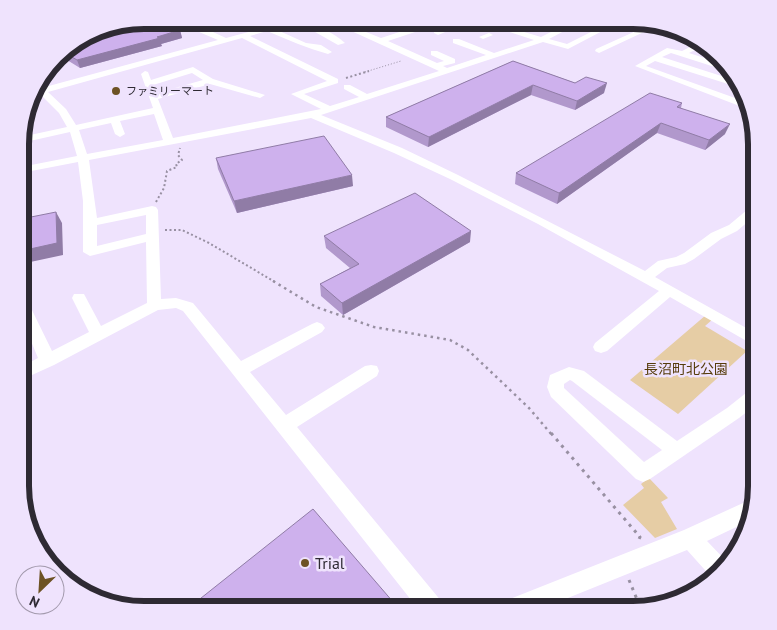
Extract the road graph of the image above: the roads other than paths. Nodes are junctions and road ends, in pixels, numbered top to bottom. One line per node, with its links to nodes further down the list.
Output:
1 (200, 29): 16 (street)
2 (269, 29): 12 (street); 26 (street)
3 (315, 29): 22 (street)
4 (353, 29): 18 (street)
5 (415, 29): 18 (street)
6 (438, 29): 11 (street)
7 (490, 29): 13 (street)
8 (506, 29): 14 (street)
9 (587, 29): 17 (street); 17 (street)
10 (640, 29): 21 (street)
11 (446, 30)
12 (244, 36): 16 (street); 48 (street)
13 (490, 36)
14 (526, 36): 17 (street); 20 (street)
15 (608, 39): 21 (street)
16 (226, 40): 32 (street)
17 (541, 40): 30 (street)
18 (380, 41): 28 (street)
19 (456, 41): 30 (street)
20 (509, 41)
21 (617, 41): 25 (street)
22 (341, 43)
23 (695, 47): 29 (street)
24 (422, 48): 28 (street)
25 (599, 51)
26 (328, 52)
27 (434, 53): 34 (street)
28 (412, 54): 34 (street)
29 (682, 54): 31 (street); 33 (street)
30 (492, 55): 35 (street)
31 (655, 58): 36 (street); 42 (street)
32 (141, 64): 39 (street); 41 (street)
33 (717, 65)
34 (436, 66): 35 (street)
35 (446, 71): 46 (street)
36 (729, 79)
37 (210, 81): 39 (street); 44 (street); 45 (street)
38 (731, 82): 42 (street)
39 (149, 83): 45 (street)
40 (347, 87): 46 (street)
41 (42, 90)
42 (711, 91): 47 (street)
43 (40, 93): 52 (street)
44 (260, 96)
45 (154, 97): 49 (street)
46 (366, 97): 48 (street)
47 (741, 103)
48 (329, 109): 50 (street)
49 (158, 110): 51 (street); 55 (street)
50 (312, 115): 55 (street); 61 (street)
51 (114, 119): 52 (street); 53 (street)
52 (72, 128): 54 (street); 56 (street)
53 (120, 134)
54 (29, 138)
55 (169, 142): 56 (street)
56 (84, 158): 57 (street); 59 (street)
57 (29, 168)
58 (748, 216): 61 (street)
59 (90, 223): 60 (street); 60 (street)
60 (153, 233): 64 (street)
61 (646, 277): 62 (street)
62 (670, 290): 68 (street); 69 (street)
63 (79, 298): 67 (street)
64 (154, 306): 67 (street); 72 (street)
65 (29, 319): 70 (street)
66 (317, 328): 72 (street)
67 (98, 334): 70 (street)
68 (748, 336)
69 (601, 347)
70 (48, 361): 71 (street)
71 (29, 370)
72 (239, 370): 75 (street)
73 (371, 371): 75 (street)
74 (748, 401): 76 (street)
75 (284, 426): 80 (street)
76 (675, 450): 76 (street)
77 (745, 512): 78 (street)
78 (690, 538): 79 (street); 81 (street)
79 (716, 566)
80 (427, 601)
81 (532, 601)

